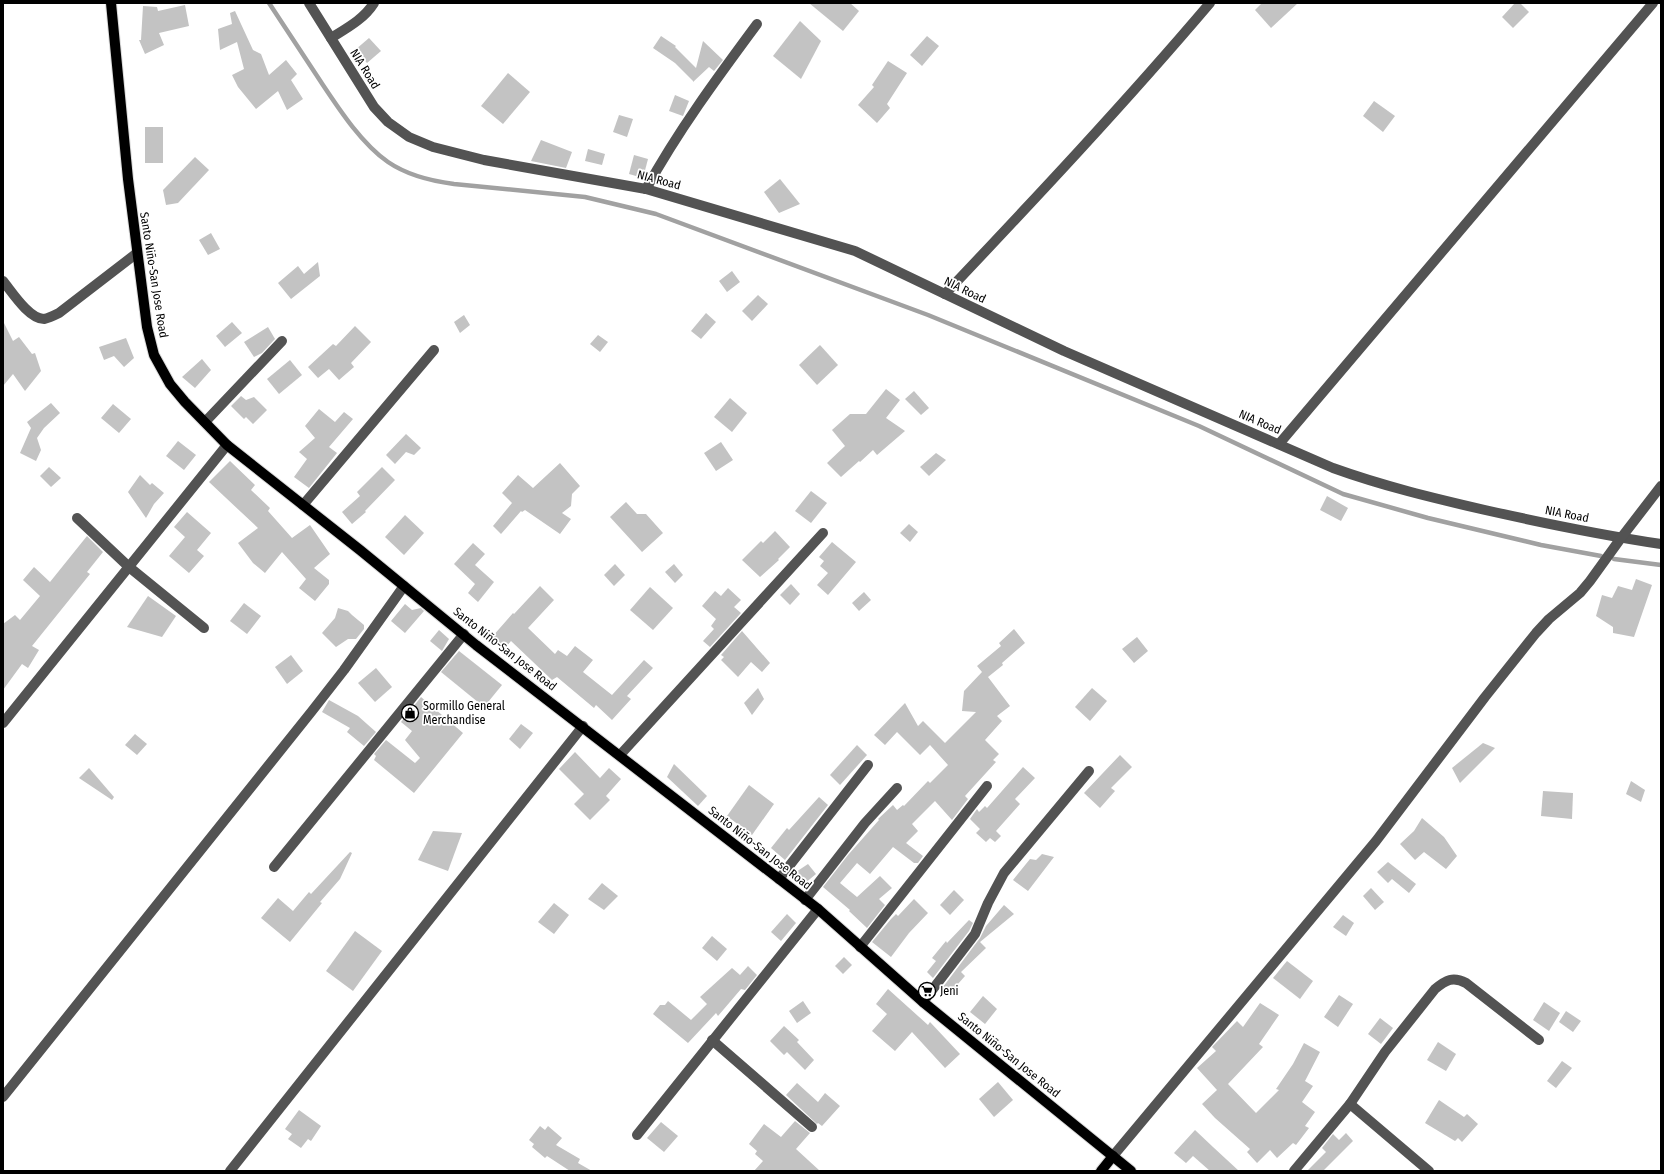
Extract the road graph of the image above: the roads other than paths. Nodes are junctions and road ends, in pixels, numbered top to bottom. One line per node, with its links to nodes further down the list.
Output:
1 (110, 3): 9 (main road, Santo Niño-San Jose Road)
2 (309, 3): 7 (street, NIA Road)
3 (374, 3): 7 (street)
4 (1210, 3): 11 (street)
5 (1653, 3): 15 (street)
6 (757, 24): 8 (street)
7 (331, 38): 8 (street, NIA Road)
8 (646, 189): 11 (street, NIA Road)
9 (136, 253): 10 (street); 14 (main road, Santo Niño-San Jose Road)
10 (3, 281)
11 (944, 294): 15 (street, NIA Road)
12 (282, 341): 14 (street)
13 (434, 350): 18 (street)
14 (205, 422): 16 (main road, Santo Niño-San Jose Road)
15 (1279, 444): 21 (street, NIA Road)
16 (227, 445): 18 (main road, Santo Niño-San Jose Road); 23 (street)
17 (1661, 486): 21 (street)
18 (303, 505): 24 (main road, Santo Niño-San Jose Road)
19 (77, 518): 23 (street)
20 (823, 533): 29 (street)
21 (1621, 538): 22 (street, NIA Road); 46 (street)
22 (1661, 544)
23 (129, 567): 25 (street); 27 (street)
24 (404, 586): 26 (main road, Santo Niño-San Jose Road); 42 (street)
25 (204, 628)
26 (464, 634): 28 (main road, Santo Niño-San Jose Road); 34 (street)
27 (3, 723)
28 (584, 726): 29 (main road, Santo Niño-San Jose Road); 47 (street)
29 (620, 755): 35 (main road, Santo Niño-San Jose Road)
30 (868, 765): 35 (street)
31 (1089, 771): 39 (street)
32 (987, 786): 38 (street)
33 (897, 788): 36 (street)
34 (274, 867)
35 (779, 879): 36 (main road, Santo Niño-San Jose Road)
36 (805, 900): 37 (main road, Santo Niño-San Jose Road)
37 (818, 909): 38 (main road, Santo Niño-San Jose Road); 40 (street)
38 (860, 947): 39 (main road, Santo Niño-San Jose Road)
39 (923, 1002): 46 (main road, Santo Niño-San Jose Road)
40 (712, 1040): 44 (street); 45 (street)
41 (1539, 1040): 43 (street)
42 (3, 1098)
43 (1350, 1104): 50 (street); 51 (street)
44 (812, 1127)
45 (637, 1135)
46 (1113, 1156): 48 (main road); 49 (main road, Santo Niño-San Jose Road)
47 (230, 1171)
48 (1102, 1171)
49 (1131, 1171)
50 (1294, 1171)
51 (1429, 1171)

